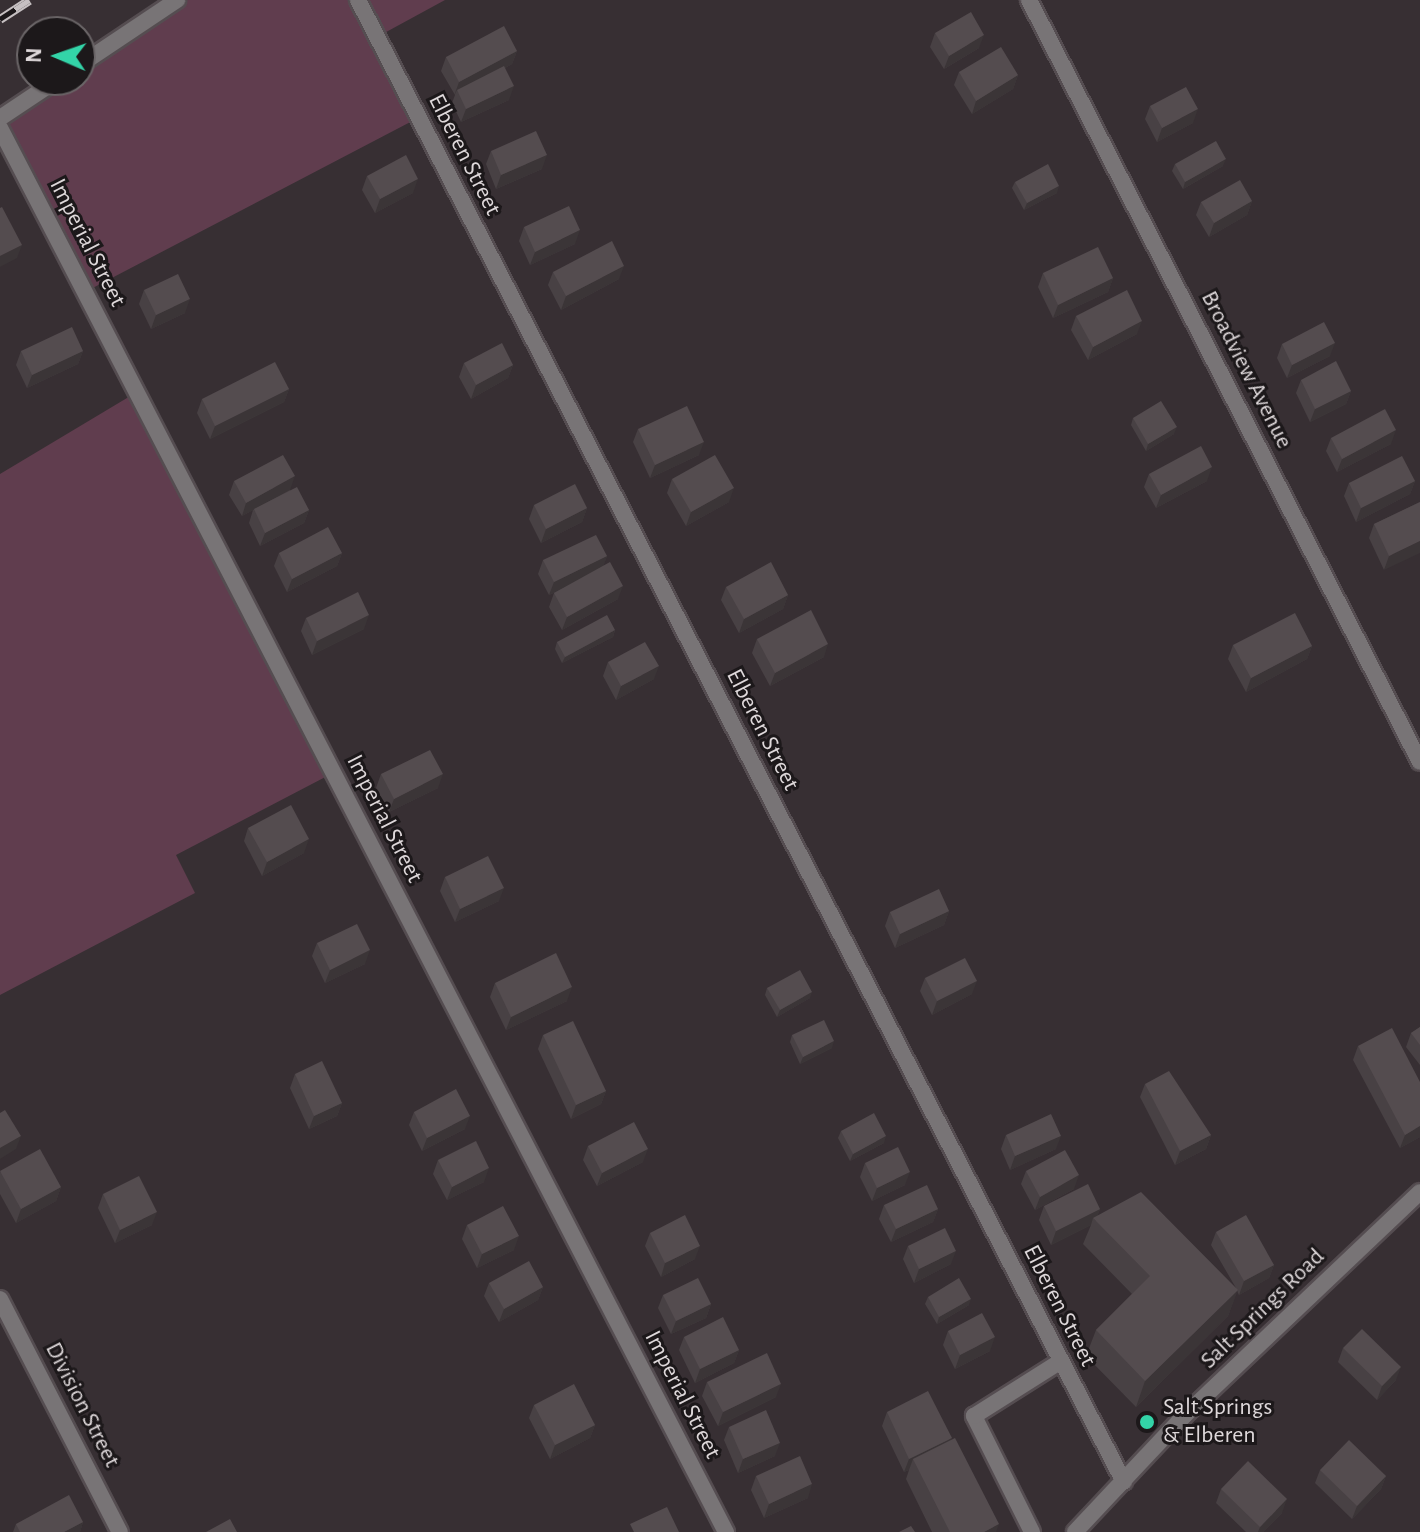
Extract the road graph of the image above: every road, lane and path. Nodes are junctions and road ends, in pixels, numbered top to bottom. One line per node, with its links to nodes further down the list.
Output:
1 (177, 0): 4 (street)
2 (358, 0): 11 (street, Elberen Street)
3 (1029, 0): 8 (street, Broadview Avenue)
4 (96, 54)
5 (33, 96): 6 (street)
6 (0, 118)
7 (0, 128): 14 (street, Imperial Street)
8 (1420, 762)
9 (1420, 1192): 12 (street, Salt Springs Road)
10 (0, 1299): 13 (street, Division Street)
11 (1061, 1361): 12 (street, Elberen Street); 15 (street)
12 (1124, 1482): 16 (street, Salt Springs Road)
13 (120, 1532)
14 (726, 1532)
15 (1032, 1532)
16 (1075, 1532)

